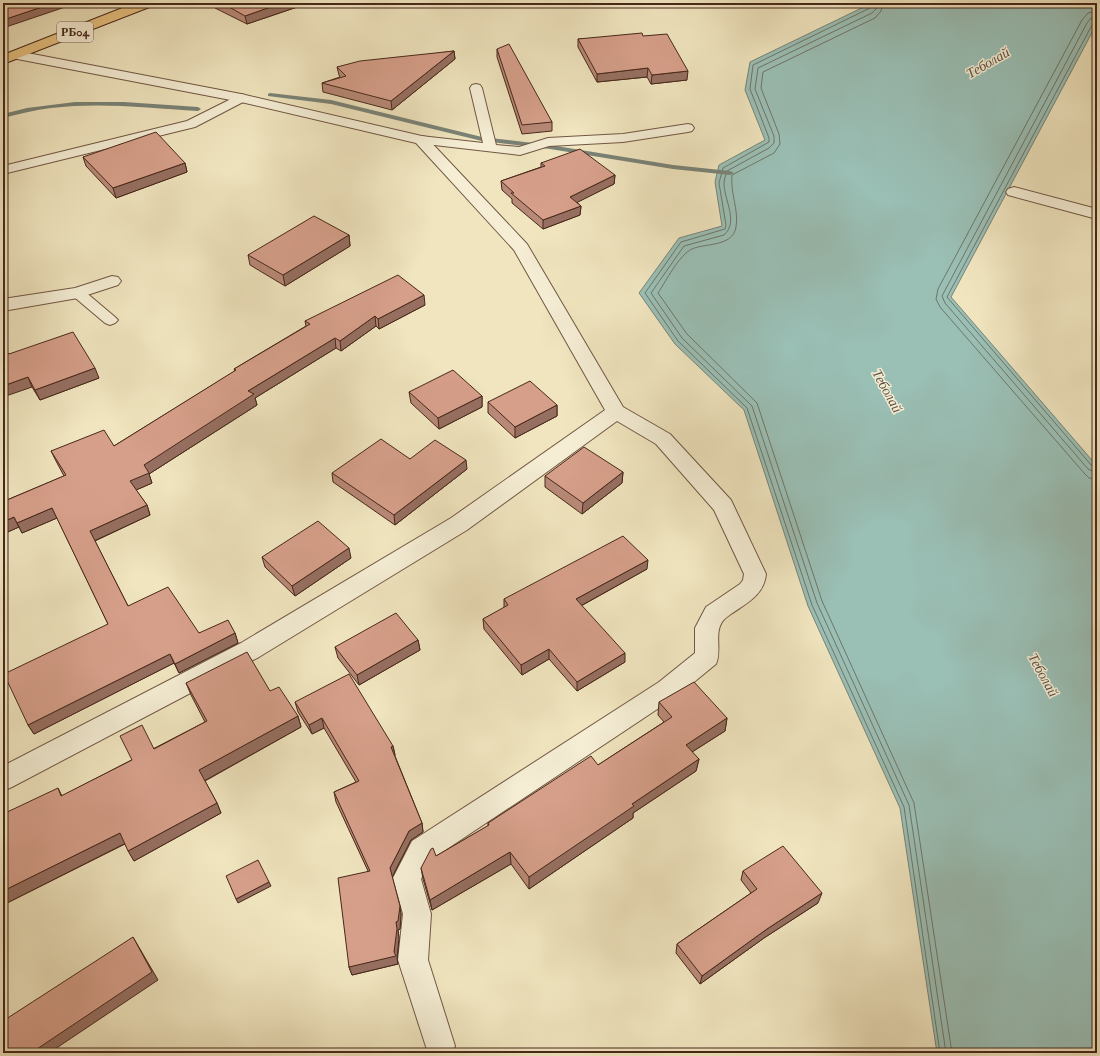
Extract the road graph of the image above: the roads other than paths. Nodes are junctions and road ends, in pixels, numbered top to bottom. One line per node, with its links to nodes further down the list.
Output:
1 (147, 3): 2 (main road, РБ04)
2 (10, 57): 4 (street)
3 (476, 88): 7 (lane)
4 (241, 98): 6 (street); 8 (lane)
5 (688, 128): 7 (lane)
6 (421, 140): 7 (lane); 15 (street)
7 (490, 142)
8 (3, 170)
9 (1014, 192): 10 (street)
10 (1097, 214)
11 (112, 281): 12 (street)
12 (78, 293): 13 (street); 14 (lane)
13 (3, 305)
14 (110, 320)
15 (616, 412): 16 (street); 17 (street)
16 (3, 779)
17 (440, 1046)

